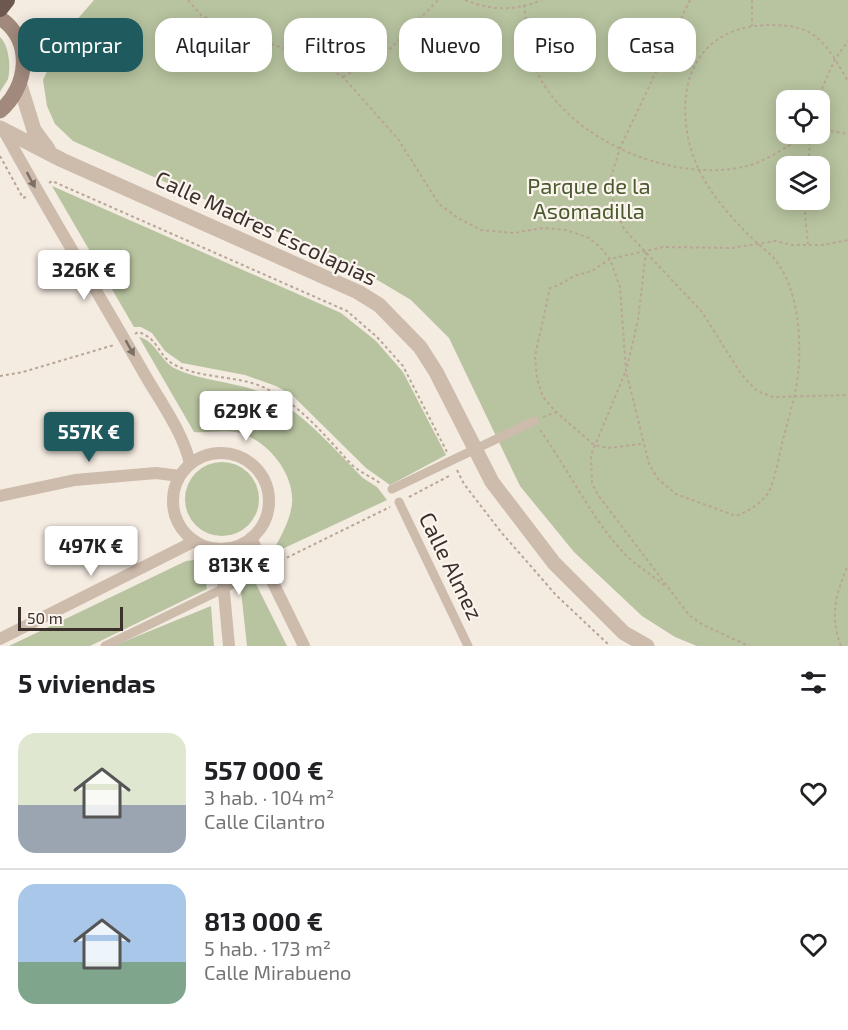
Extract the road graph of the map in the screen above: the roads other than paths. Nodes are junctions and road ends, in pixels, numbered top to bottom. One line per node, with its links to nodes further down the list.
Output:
1 (7, 0): 2 (highway)
2 (0, 9)
3 (0, 18): 4 (main road)
4 (20, 85): 5 (main road); 7 (street, Calle Madres Escolapias)
5 (0, 111)
6 (2, 128): 7 (street, Calle Madres Escolapias); 9 (street, one-way to 9)
7 (62, 160): 20 (street, Calle Madres Escolapias)
8 (534, 421): 11 (street, bridge)
9 (190, 464): 10 (street); 14 (street)
10 (180, 476): 12 (street); 15 (street)
11 (392, 489)
12 (0, 496)
13 (399, 502): 24 (street, Calle Almez)
14 (251, 538): 16 (street); 17 (street)
15 (195, 541): 16 (street); 19 (street)
16 (220, 549): 18 (street)
17 (266, 568): 18 (street); 23 (street)
18 (223, 588): 21 (street); 22 (street)
19 (0, 639)
20 (625, 639): 25 (street, Calle Madres Escolapias)
21 (105, 646)
22 (229, 646)
23 (304, 646)
24 (468, 646)
25 (647, 646)

